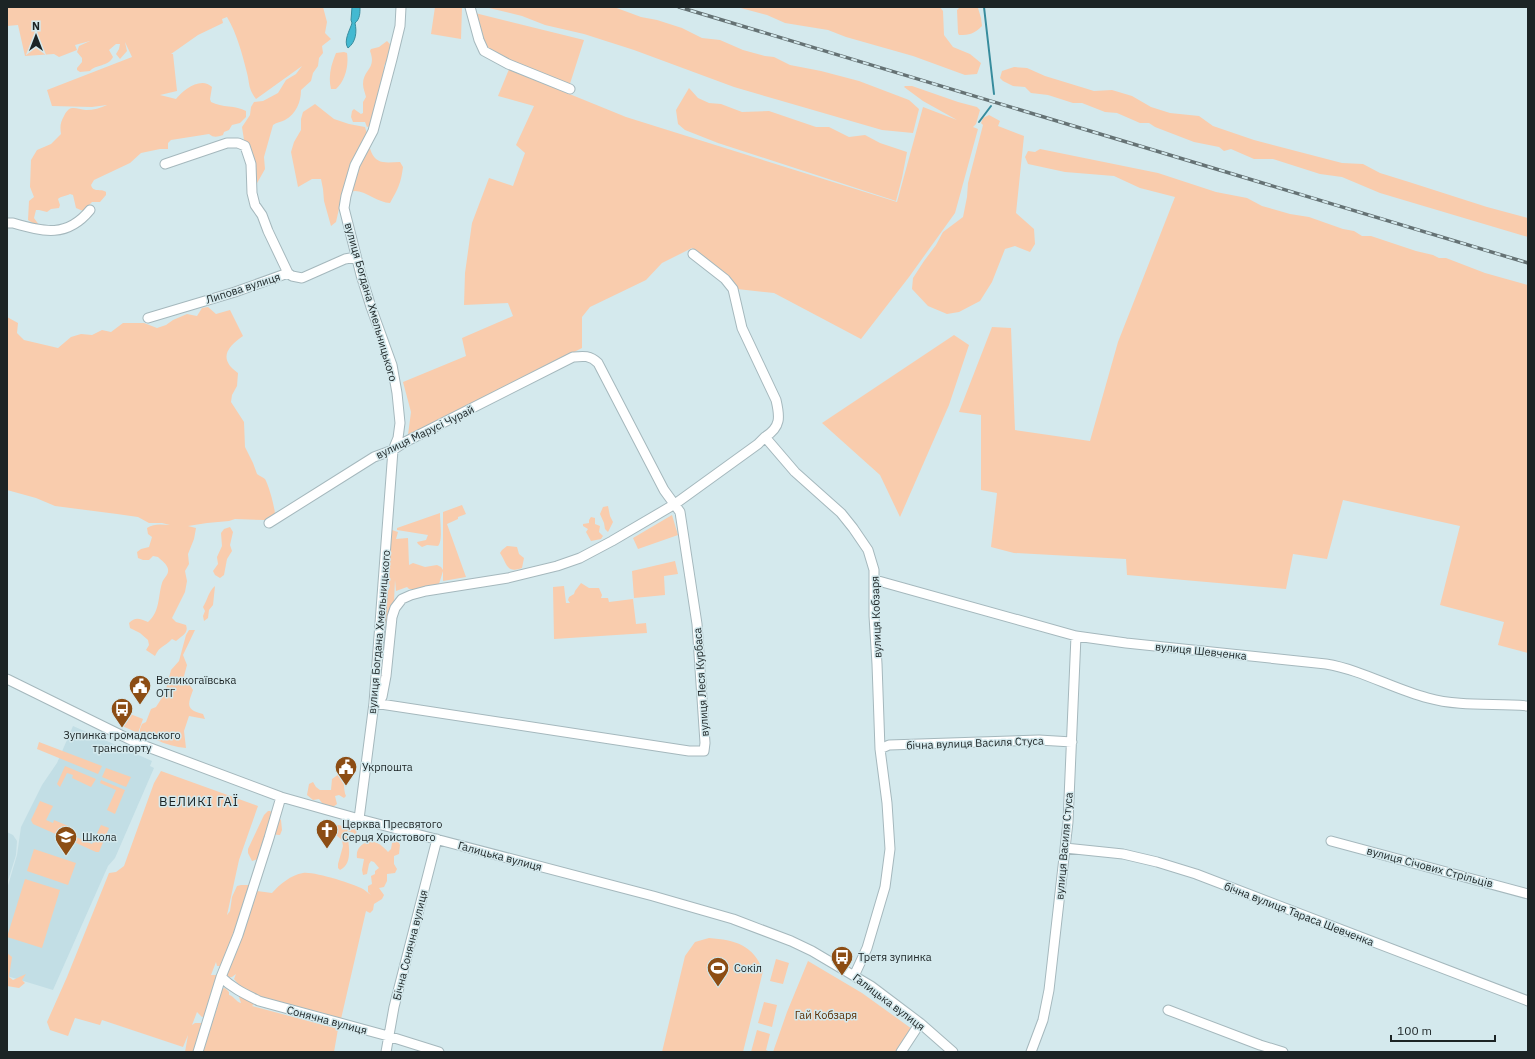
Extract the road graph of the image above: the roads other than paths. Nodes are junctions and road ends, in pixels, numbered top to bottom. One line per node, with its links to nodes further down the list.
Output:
1 (401, 7): 8 (street, вулиця Богдана Хмельницького)
2 (470, 7): 3 (street)
3 (570, 89)
4 (165, 164): 9 (street, Липова вулиця)
5 (90, 210): 6 (street)
6 (7, 223)
7 (693, 254): 12 (street)
8 (356, 257): 9 (street); 13 (street, вулиця Богдана Хмельницького)
9 (288, 273): 10 (street, Липова вулиця)
10 (148, 318)
11 (588, 356): 13 (street, вулиця Марусі Чурай); 14 (street, вулиця Леся Курбаса)
12 (765, 437): 14 (street); 16 (street, вулиця Кобзаря)
13 (393, 450): 15 (street, вулиця Марусі Чурай); 19 (street, вулиця Богдана Хмельницького)
14 (674, 504): 19 (street); 19 (street, вулиця Леся Курбаса)
15 (269, 523)
16 (875, 580): 17 (street, вулиця Шевченка); 22 (street, вулиця Кобзаря)
17 (1076, 636): 20 (street, вулиця Шевченка); 21 (street, вулиця Василя Стуса)
18 (7, 679): 23 (street, Галицька вулиця)
19 (374, 703): 24 (street, вулиця Богдана Хмельницького)
20 (1528, 706)
21 (1072, 742): 22 (street, бічна вулиця Василя Стуса); 27 (street, вулиця Василя Стуса)
22 (880, 749): 29 (street, вулиця Кобзаря)
23 (281, 797): 24 (street, Галицька вулиця); 30 (street)
24 (359, 819): 25 (street, Галицька вулиця)
25 (437, 839): 29 (street, Галицька вулиця); 34 (street, Бічна Сонячна вулиця)
26 (1331, 841): 28 (street, вулиця Січових Стрільців)
27 (1065, 848): 31 (street, бічна вулиця Тараса Шевченка); 40 (street, вулиця Василя Стуса)
28 (1528, 894)
29 (854, 976): 33 (street, Галицька вулиця)
30 (221, 977): 34 (street, Сонячна вулиця); 35 (street)
31 (1528, 1001)
32 (1168, 1010): 41 (street)
33 (920, 1023): 38 (street); 39 (street, Галицька вулиця)
34 (388, 1036): 36 (street, Бічна Сонячна вулиця); 37 (street, Сонячна вулиця)
35 (198, 1052)
36 (386, 1052)
37 (439, 1052)
38 (901, 1052)
39 (953, 1052)
40 (1031, 1052)
41 (1283, 1052)

